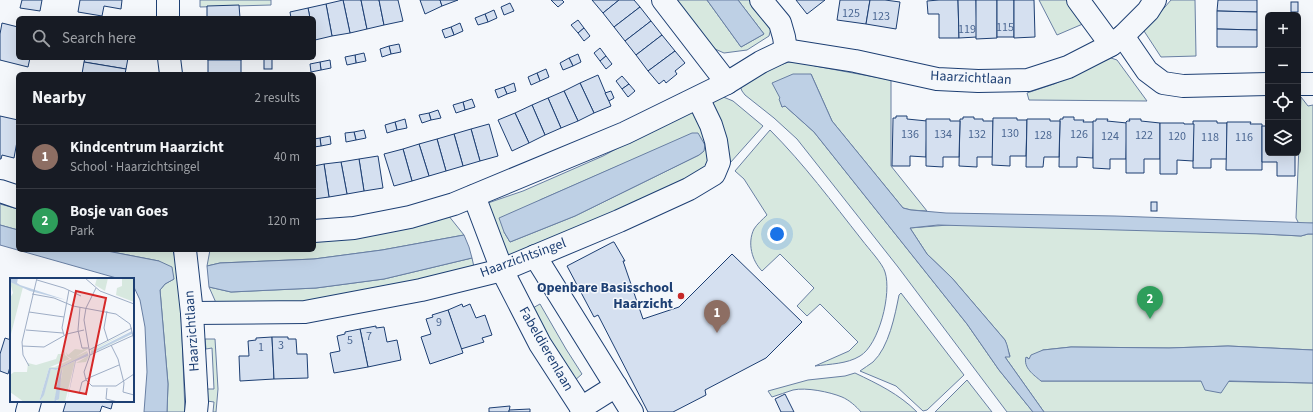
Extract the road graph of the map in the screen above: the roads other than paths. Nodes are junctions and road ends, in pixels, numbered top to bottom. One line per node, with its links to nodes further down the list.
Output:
1 (168, 0): 6 (street)
2 (663, 0): 11 (street)
3 (761, 0): 8 (street)
4 (1078, 0): 7 (street)
5 (1155, 0): 7 (street, Haarzichtlaan)
6 (168, 16)
7 (1117, 41): 8 (street, Haarzichtlaan); 12 (street)
8 (786, 50): 11 (street)
9 (169, 60): 10 (street)
10 (171, 72)
11 (727, 83): 15 (street)
12 (1265, 84)
13 (1301, 84): 14 (street)
14 (1313, 84)
15 (698, 98): 18 (street); 21 (street, Haarzichtsingel)
16 (0, 191): 17 (street)
17 (16, 196)
18 (474, 196): 19 (street); 22 (street, Fabeldierenlaan)
19 (316, 231)
20 (185, 252): 23 (street, Haarzichtlaan)
21 (534, 256): 22 (street, Haarzichtsingel); 24 (street)
22 (502, 270): 23 (street, Haarzichtsingel); 26 (street, Fabeldierenlaan)
23 (192, 313): 28 (street, Haarzichtlaan)
24 (616, 386): 26 (street); 29 (street)
25 (30, 402): 27 (street)
26 (582, 410)
27 (27, 412)
28 (196, 412)
29 (632, 412)

